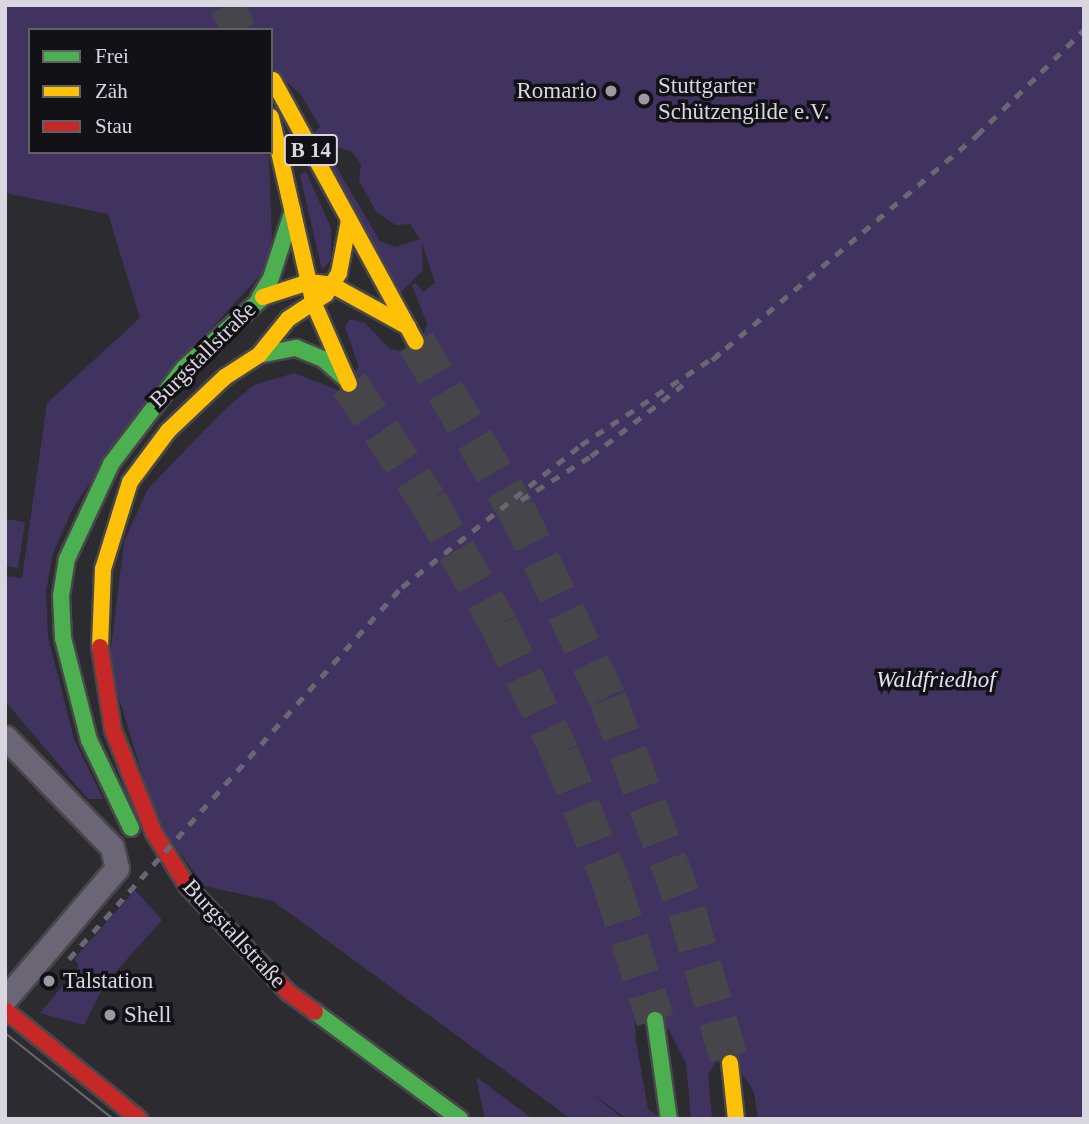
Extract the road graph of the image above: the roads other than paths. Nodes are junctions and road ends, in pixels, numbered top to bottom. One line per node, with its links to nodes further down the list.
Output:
1 (273, 80): 4 (main road, B 14)
2 (273, 125): 3 (main road, B 14)
3 (293, 210): 5 (main road, B 14); 7 (main road)
4 (349, 220): 6 (main road); 6 (main road, B 14)
5 (309, 282): 6 (main road); 7 (main road, Burgstallstraße); 8 (main road, B 14)
6 (332, 285): 8 (main road, Burgstallstraße)
7 (259, 298): 11 (main road, Burgstallstraße)
8 (314, 304): 9 (main road, Burgstallstraße); 9 (main road, B 14)
9 (259, 355): 11 (main road, Burgstallstraße)
10 (5, 737): 12 (street)
11 (289, 993): 17 (main road, Burgstallstraße)
12 (5, 999)
13 (5, 1010): 16 (main road)
14 (655, 1020): 18 (main road)
15 (730, 1063): 19 (main road)
16 (139, 1119)
17 (460, 1119)
18 (669, 1119)
19 (736, 1119)

